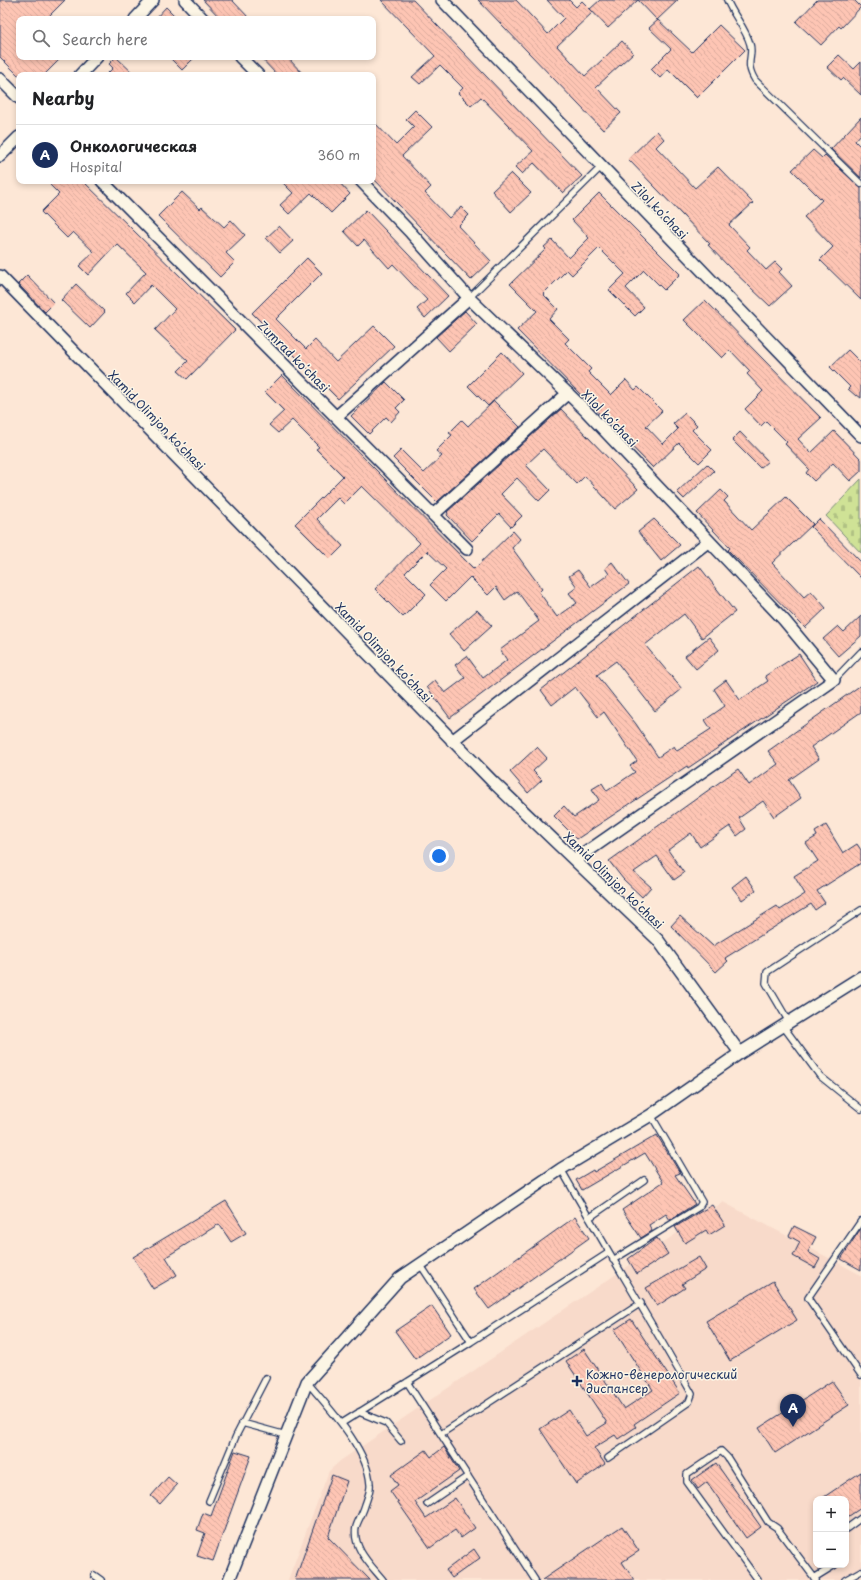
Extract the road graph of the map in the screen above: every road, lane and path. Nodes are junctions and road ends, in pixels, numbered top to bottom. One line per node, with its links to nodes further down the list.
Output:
1 (154, 0): 5 (street)
2 (185, 0): 6 (street)
3 (442, 0): 15 (street, Zilol koʻchasi)
4 (727, 0): 18 (lane)
5 (138, 16)
6 (200, 16)
7 (95, 60): 9 (street)
8 (243, 60): 10 (street)
9 (83, 72)
10 (255, 72)
11 (0, 79): 12 (street)
12 (16, 95)
13 (16, 140): 14 (street)
14 (0, 156)
15 (601, 167): 20 (lane); 23 (street, Zilol koʻchasi)
16 (105, 184): 22 (street, Zumrad koʻchasi)
17 (364, 184): 20 (street, Xilol koʻchasi)
18 (861, 184)
19 (0, 276): 29 (street, Xamid Olimjon koʻchasi)
20 (469, 298): 21 (street, Xilol koʻchasi); 22 (street)
21 (568, 393): 24 (street); 25 (street, Xilol koʻchasi)
22 (336, 417): 24 (street, Zumrad koʻchasi)
23 (861, 436)
24 (433, 515): 26 (street, Zumrad koʻchasi)
25 (709, 541): 28 (street, Xilol koʻchasi); 29 (street)
26 (467, 549)
27 (861, 652): 28 (lane)
28 (834, 680): 30 (street)
29 (452, 741): 30 (street, Xamid Olimjon koʻchasi)
30 (575, 860): 34 (street, Xamid Olimjon koʻchasi)
31 (861, 910): 33 (lane)
32 (861, 977): 33 (street)
33 (786, 1024): 34 (street); 35 (lane)
34 (740, 1053): 36 (street)
35 (861, 1109)
36 (651, 1114): 37 (street); 42 (lane)
37 (561, 1169): 39 (lane); 43 (street)
38 (644, 1180): 39 (lane)
39 (589, 1218): 41 (lane)
40 (861, 1221): 46 (lane)
41 (608, 1253): 42 (lane); 45 (lane)
42 (613, 1260): 44 (lane)
43 (420, 1264): 45 (lane); 48 (street)
44 (641, 1303): 53 (lane); 56 (lane)
45 (471, 1342): 49 (lane)
46 (861, 1375)
47 (266, 1378): 51 (lane)
48 (306, 1382): 52 (lane); 54 (street)
49 (407, 1382): 50 (lane); 53 (lane)
50 (359, 1412): 52 (lane); 55 (lane)
51 (242, 1423): 54 (lane); 58 (lane)
52 (342, 1423): 68 (lane)
53 (441, 1434): 57 (lane)
54 (286, 1436): 67 (street)
55 (401, 1441)
56 (608, 1458)
57 (468, 1476): 59 (lane); 69 (lane)
58 (209, 1501)
59 (427, 1504)
60 (861, 1518): 61 (lane)
61 (849, 1527)
62 (831, 1568): 65 (lane)
63 (861, 1571): 71 (lane)
64 (94, 1575): 66 (lane)
65 (815, 1579): 70 (lane)
66 (101, 1580)
67 (229, 1580)
68 (383, 1580)
69 (534, 1580)
70 (758, 1580)
71 (845, 1580)

